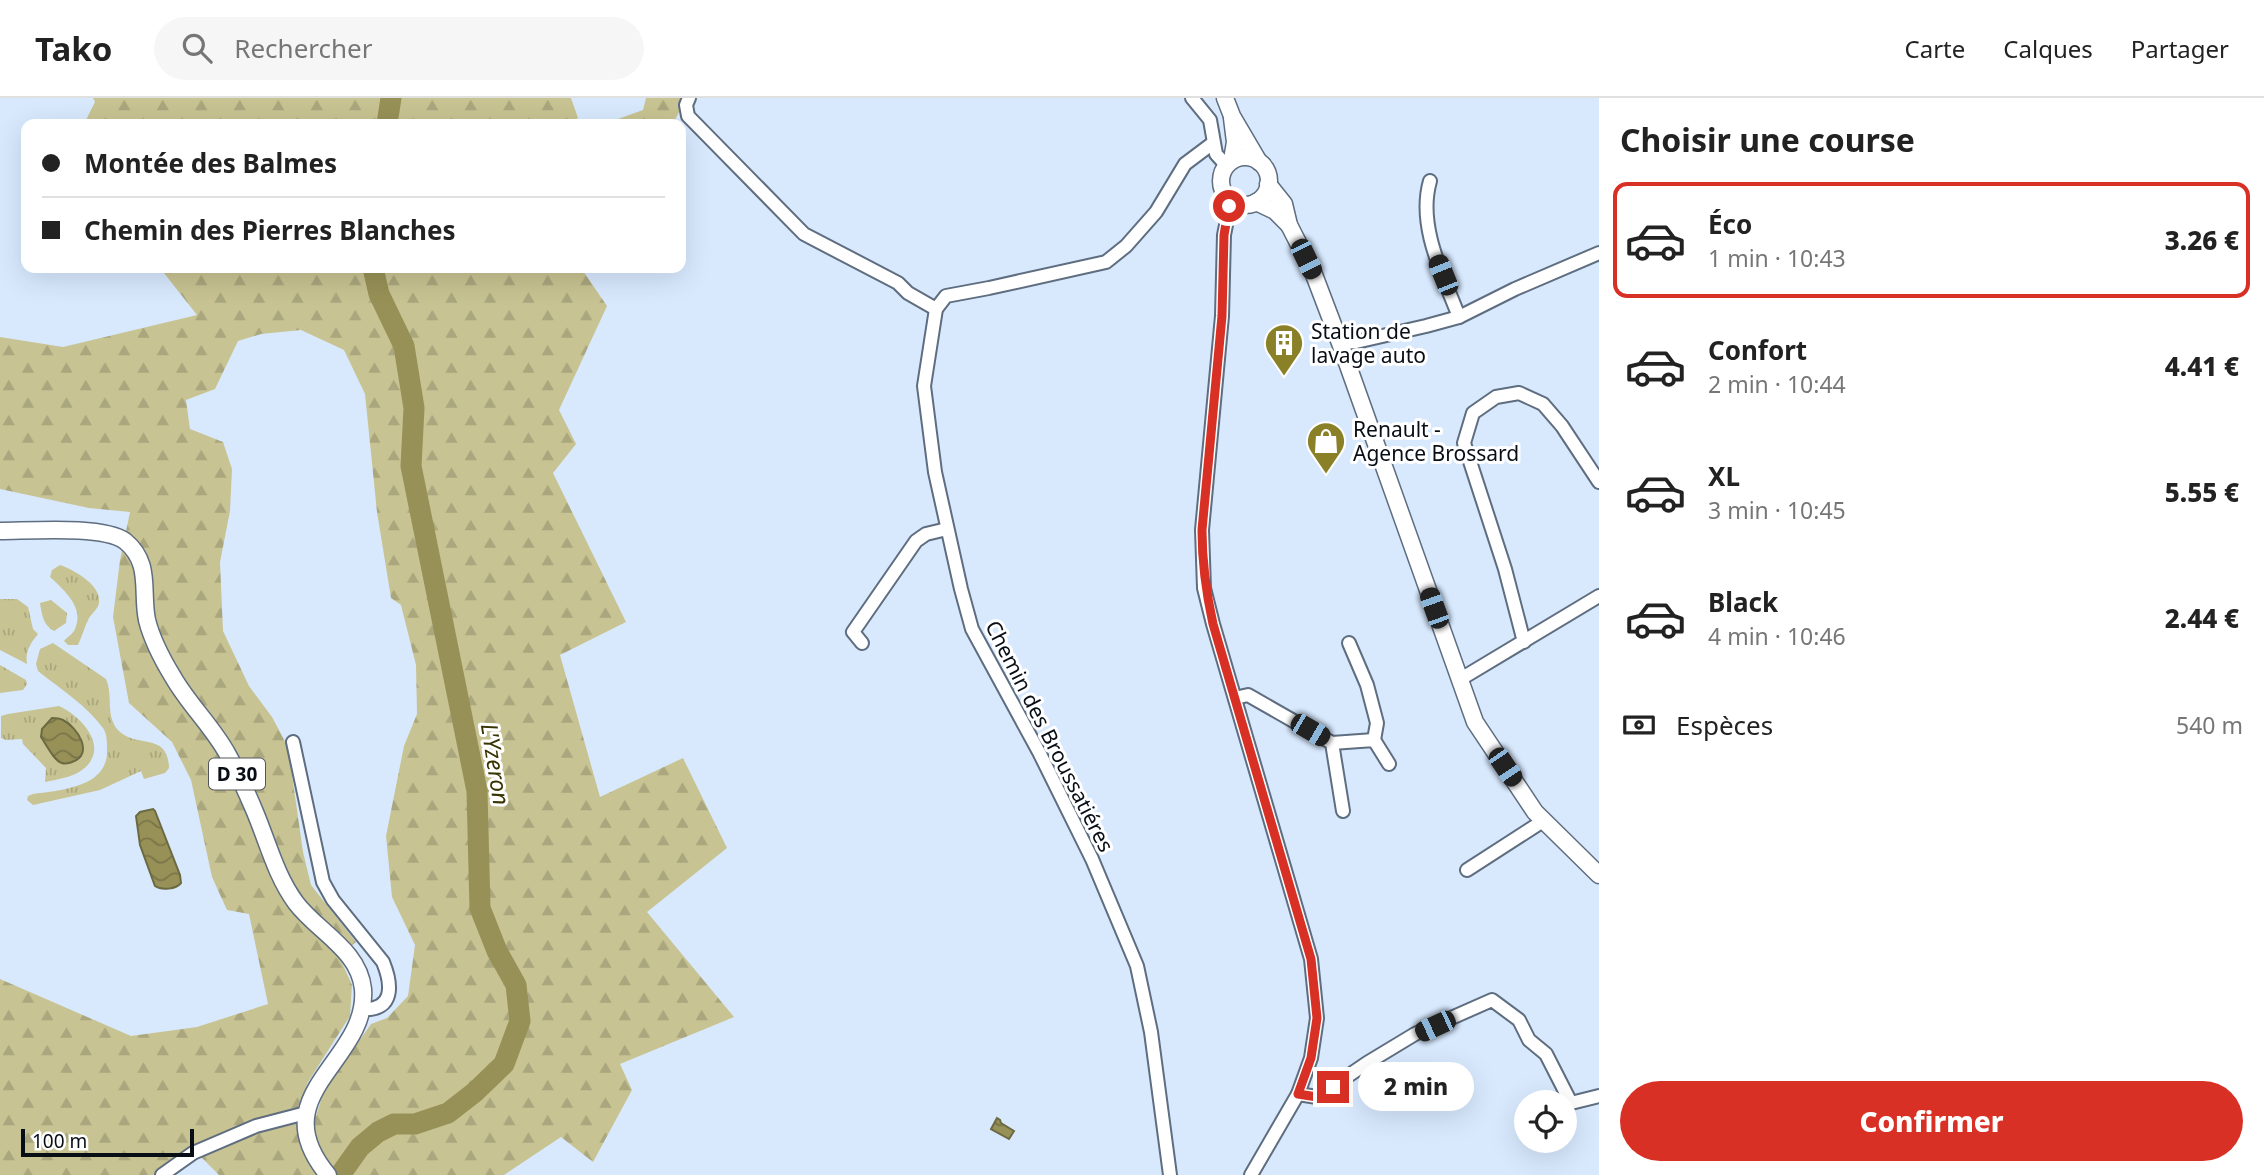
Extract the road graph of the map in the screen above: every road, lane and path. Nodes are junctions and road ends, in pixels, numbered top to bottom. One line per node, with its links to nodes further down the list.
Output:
1 (689, 98): 13 (street)
2 (1192, 98): 4 (street)
3 (1231, 104): 5 (main road); 6 (main road)
4 (1213, 142): 6 (street); 13 (street)
5 (1259, 162): 6 (main road); 8 (main road)
6 (1229, 163): 9 (main road)
7 (1430, 181): 14 (street)
8 (1268, 184): 10 (main road); 11 (main road)
9 (1231, 200): 10 (main road); 24 (street)
10 (1256, 202): 11 (main road)
11 (1289, 225): 15 (main road)
12 (1599, 253): 14 (street)
13 (936, 309): 17 (street, Chemin des Broussatiéres)
14 (1460, 317): 15 (street)
15 (1340, 343): 23 (main road)
16 (1599, 482): 20 (street)
17 (947, 529): 21 (street); 39 (street, Chemin des Broussatiéres)
18 (0, 531): 33 (main road, D 30)
19 (1599, 596): 20 (street)
20 (1524, 642): 23 (street)
21 (862, 643)
22 (1349, 643): 25 (street)
23 (1459, 680): 30 (main road)
24 (1235, 698): 27 (street); 34 (street)
25 (1374, 740): 27 (street); 28 (street)
26 (293, 742): 33 (street)
27 (1332, 743): 29 (street)
28 (1389, 764)
29 (1343, 811)
30 (1544, 821): 31 (street); 32 (main road)
31 (1467, 870)
32 (1599, 875)
33 (362, 1010): 36 (main road)
34 (1298, 1094): 35 (street); 40 (street)
35 (1599, 1096)
36 (306, 1113): 37 (street); 38 (main road)
37 (162, 1175)
38 (328, 1175)
39 (1170, 1175)
40 (1251, 1175)

